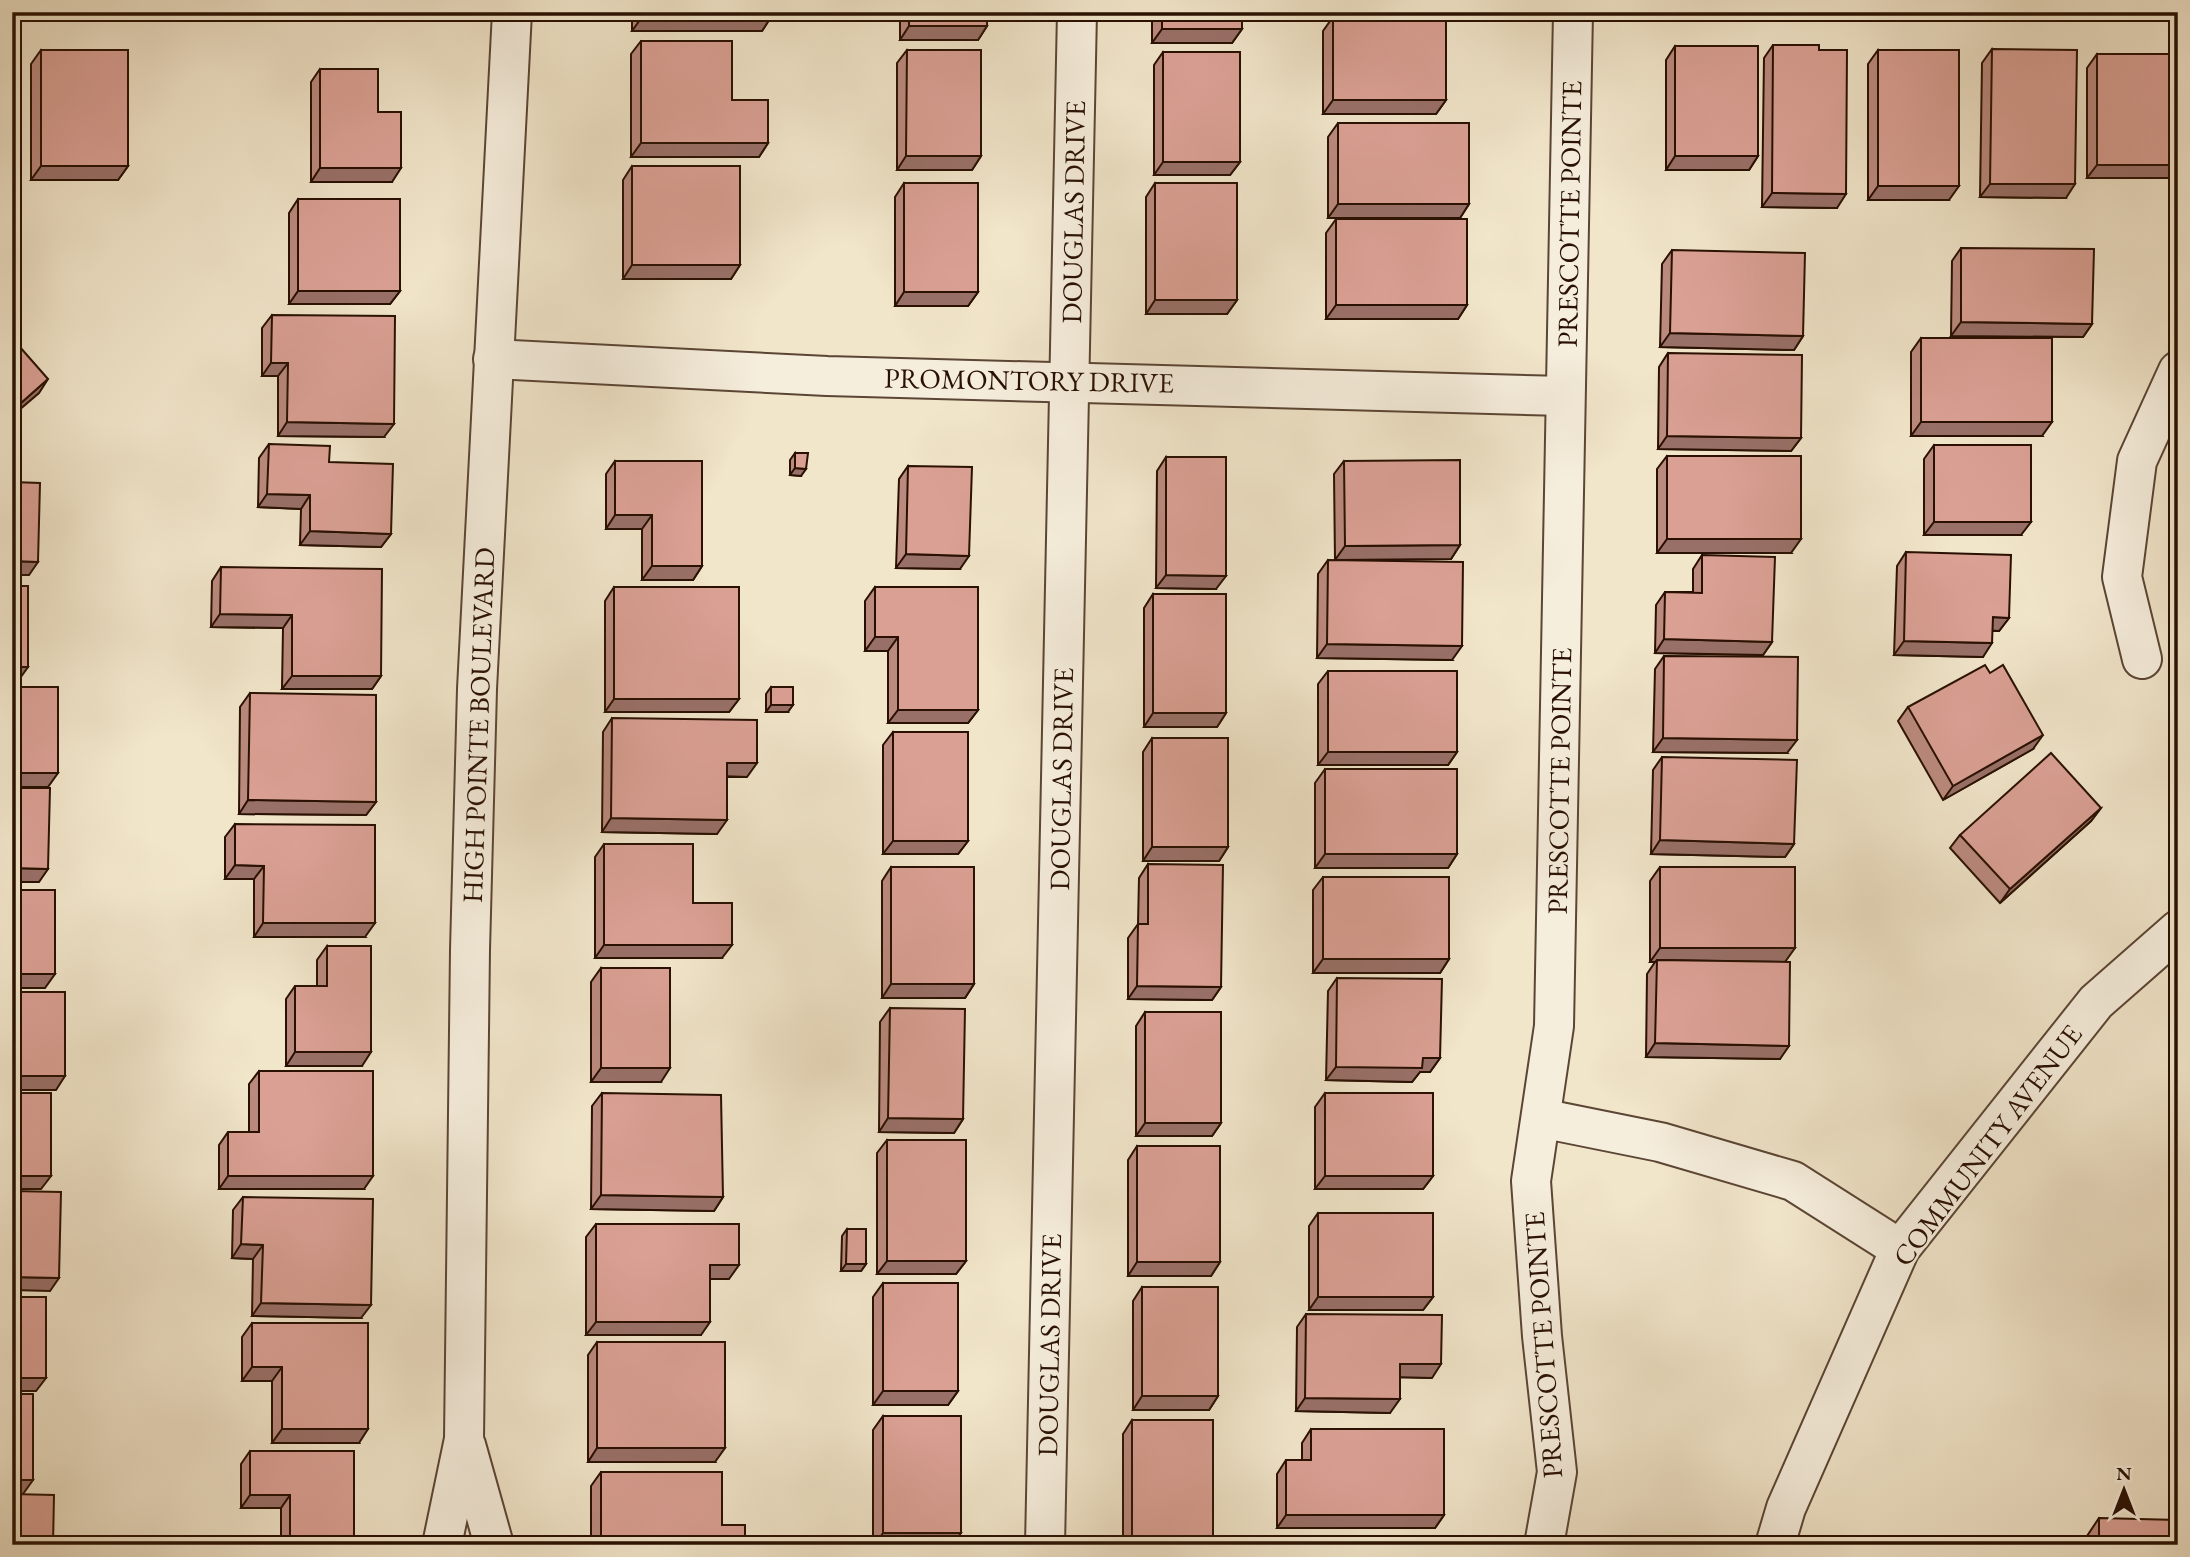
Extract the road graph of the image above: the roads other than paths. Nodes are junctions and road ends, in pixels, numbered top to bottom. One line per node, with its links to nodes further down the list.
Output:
1 (512, 12): 4 (street, HIGH POINTE BOULEVARD)
2 (1077, 12): 6 (street, DOUGLAS DRIVE)
3 (1573, 12): 7 (street, PRESCOTTE POINTE)
4 (493, 359): 6 (street, PROMONTORY DRIVE); 12 (street, HIGH POINTE BOULEVARD)
5 (2178, 371): 8 (street)
6 (1070, 381): 7 (street, PROMONTORY DRIVE); 15 (street, DOUGLAS DRIVE)
7 (1565, 396): 10 (street, PRESCOTTE POINTE)
8 (2142, 659)
9 (2178, 930): 11 (street, COMMUNITY AVENUE)
10 (1541, 1118): 11 (street); 16 (street, PRESCOTTE POINTE)
11 (1900, 1249): 17 (street, COMMUNITY AVENUE)
12 (464, 1439): 13 (street, HIGH POINTE BOULEVARD); 14 (street, HIGH POINTE BOULEVARD)
13 (442, 1545)
14 (494, 1545)
15 (1045, 1545)
16 (1544, 1545)
17 (1775, 1545)

